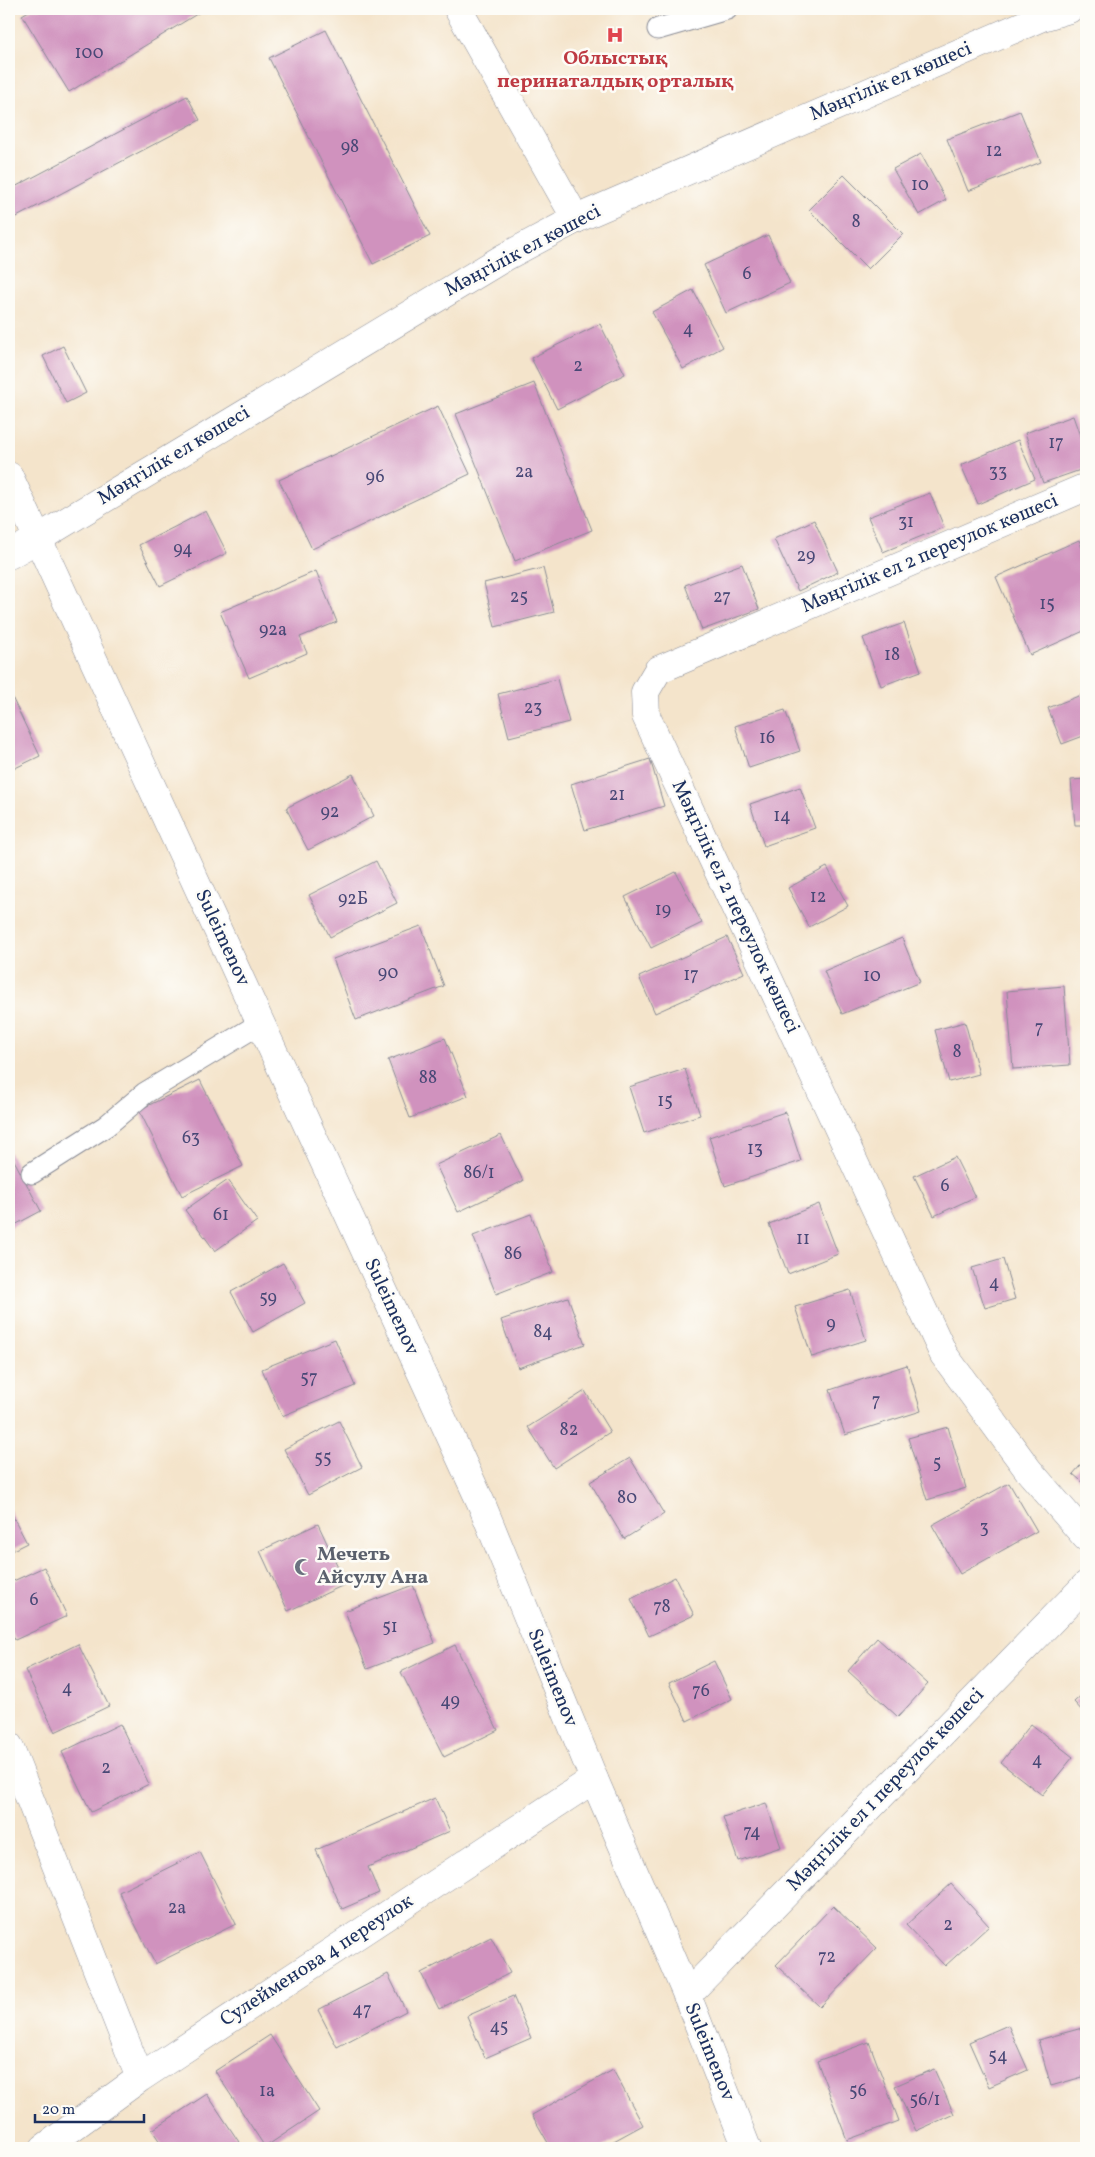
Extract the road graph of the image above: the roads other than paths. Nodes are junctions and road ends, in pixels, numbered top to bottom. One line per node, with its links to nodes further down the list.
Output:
1 (458, 9): 6 (street)
2 (727, 9): 5 (lane)
3 (1069, 9): 4 (street, Мәңгілік ел көшесі)
4 (1041, 13): 6 (street, Мәңгілік ел көшесі)
5 (658, 29)
6 (576, 219): 9 (street, Мәңгілік ел көшесі)
7 (9, 476): 9 (street, Suleimenov)
8 (1086, 487): 13 (street, Мәңгілік ел 2 переулок көшесі)
9 (39, 538): 10 (street, Мәңгілік ел көшесі); 11 (street, Suleimenov)
10 (9, 555)
11 (261, 1023): 12 (lane); 16 (street, Suleimenov)
12 (32, 1173)
13 (1086, 1537)
14 (1086, 1585): 17 (street, Мәңгілік ел 1 переулок көшесі)
15 (9, 1746): 18 (street)
16 (594, 1779): 17 (street, Suleimenov); 18 (street, Сулейменова 4 переулок)
17 (686, 1995): 20 (street, Suleimenov)
18 (140, 2078): 19 (street, Сулейменова 4 переулок)
19 (44, 2148)
20 (748, 2148)

